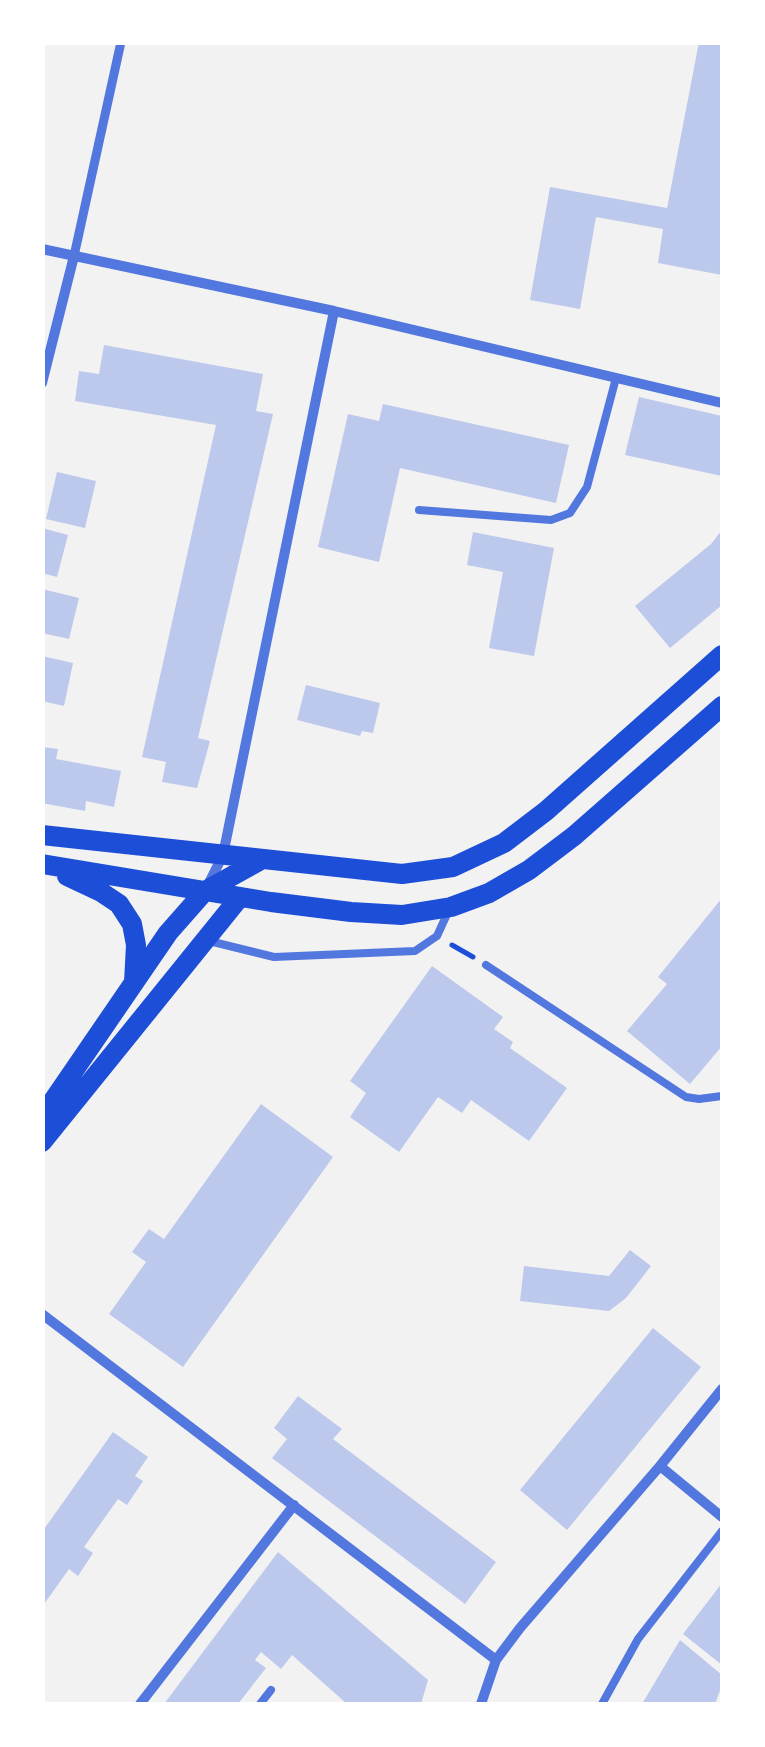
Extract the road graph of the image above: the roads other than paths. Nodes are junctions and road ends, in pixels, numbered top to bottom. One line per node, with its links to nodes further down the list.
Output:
1 (121, 42): 3 (street)
2 (42, 248): 3 (street)
3 (74, 256): 4 (street); 6 (street)
4 (334, 311): 5 (street); 12 (street)
5 (616, 378): 7 (street); 8 (lane)
6 (42, 383)
7 (722, 404)
8 (418, 510)
9 (722, 655): 12 (main road)
10 (722, 706): 16 (main road)
11 (42, 834): 12 (main road)
12 (229, 864): 14 (main road); 15 (main road)
13 (42, 865): 14 (main road); 19 (main road)
14 (205, 890): 15 (main road); 19 (main road)
15 (240, 897): 16 (main road); 17 (main road)
16 (450, 907): 17 (lane)
17 (205, 940): 22 (main road)
18 (486, 965): 20 (lane)
19 (134, 982): 21 (main road)
20 (722, 1096)
21 (42, 1116)
22 (42, 1142)
23 (42, 1314): 26 (street)
24 (722, 1389): 25 (street)
25 (660, 1466): 27 (street); 29 (street)
26 (294, 1506): 29 (street); 31 (street)
27 (722, 1516)
28 (722, 1531): 34 (lane)
29 (496, 1660): 33 (street)
30 (270, 1690): 32 (lane)
31 (140, 1704)
32 (260, 1704)
33 (481, 1704)
34 (602, 1704)

